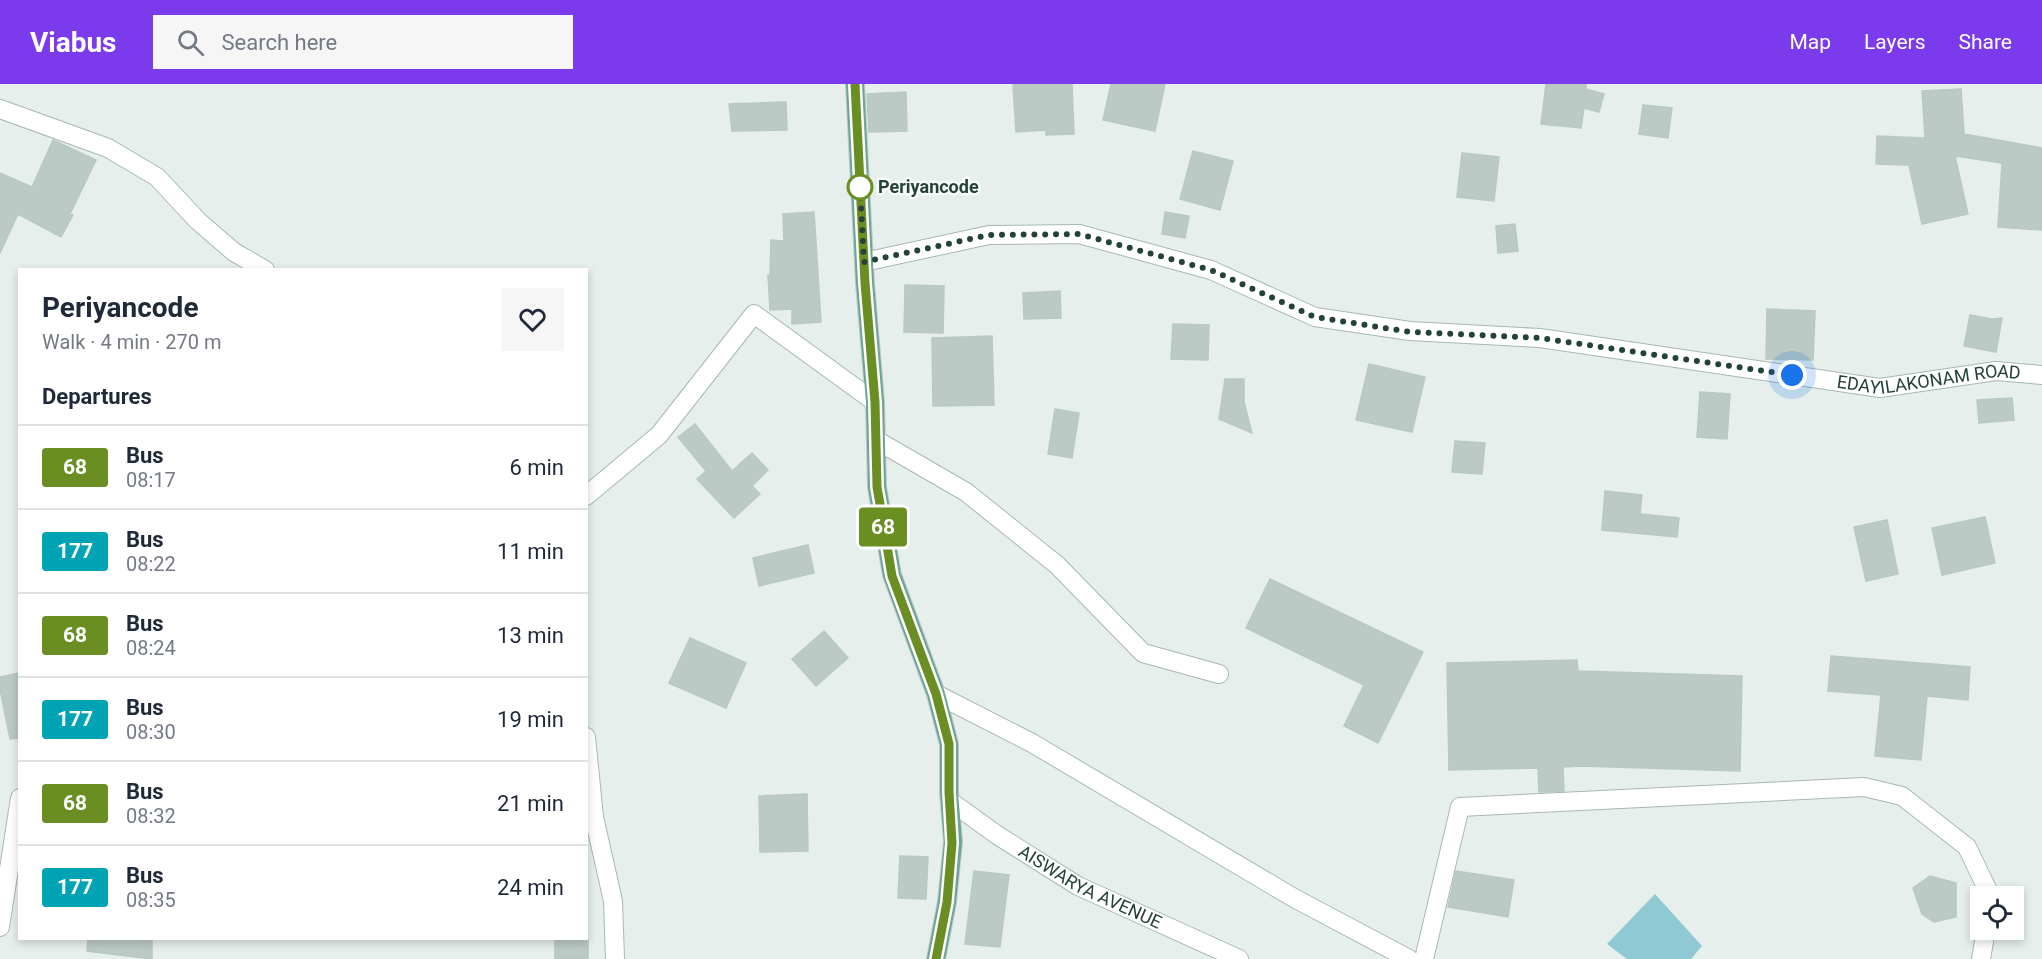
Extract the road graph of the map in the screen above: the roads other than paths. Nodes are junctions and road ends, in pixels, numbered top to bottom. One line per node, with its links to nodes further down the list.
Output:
1 (855, 84): 3 (main road)
2 (0, 109): 4 (street)
3 (864, 262): 5 (street, EDAYILAKONAM ROAD); 6 (main road)
4 (258, 268)
5 (2042, 375)
6 (875, 402): 7 (main road); 8 (street)
7 (876, 440): 9 (street); 10 (main road)
8 (588, 494)
9 (1219, 674)
10 (936, 694): 12 (main road); 20 (street)
11 (588, 766): 17 (street)
12 (950, 801): 18 (main road); 19 (street, AISWARYA AVENUE)
13 (18, 811): 15 (street)
14 (1986, 886): 21 (street)
15 (0, 927)
16 (1984, 940): 22 (street)
17 (615, 959)
18 (936, 959)
19 (1239, 959)
20 (1409, 959)
21 (1424, 959)
22 (1981, 959)

